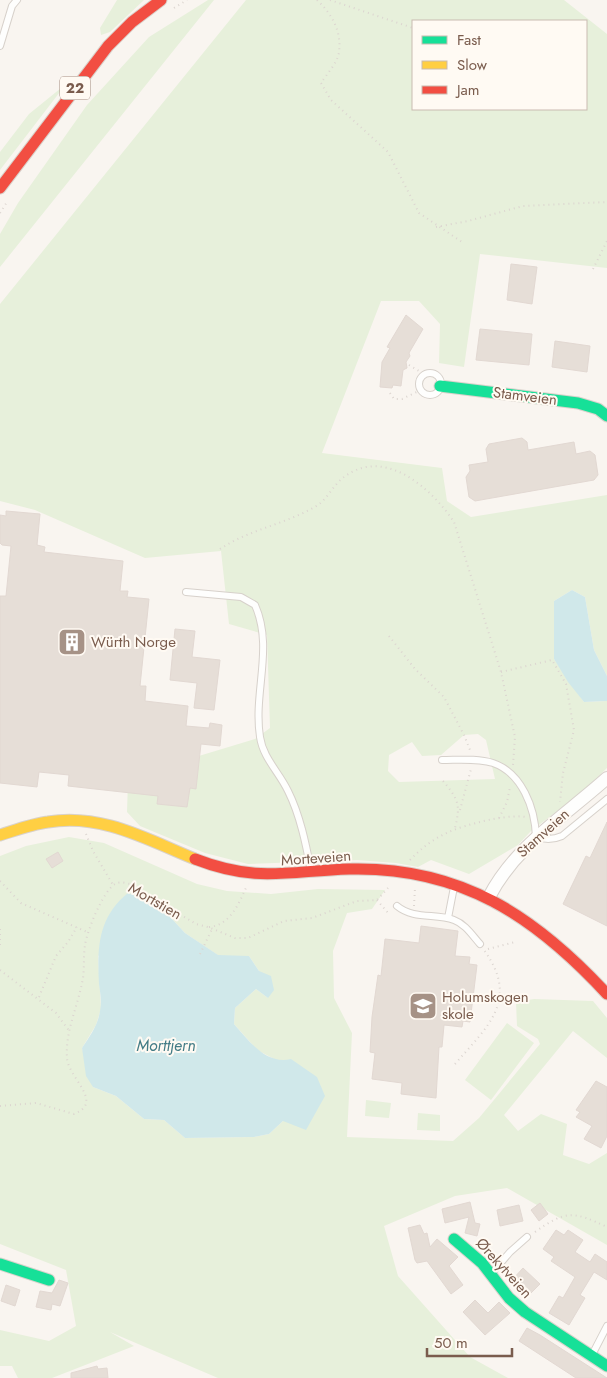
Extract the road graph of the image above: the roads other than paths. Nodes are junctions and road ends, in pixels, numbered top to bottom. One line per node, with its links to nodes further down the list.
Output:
1 (17, 0): 3 (lane)
2 (161, 0): 4 (street, 22)
3 (0, 46)
4 (0, 188)
5 (440, 386): 5 (lane); 6 (street, Stamveien)
6 (607, 416)
7 (186, 592): 13 (lane)
8 (442, 760): 12 (lane)
9 (607, 778): 12 (street, Stamveien)
10 (607, 799): 12 (lane)
11 (0, 835): 13 (street, Morteveien)
12 (536, 837): 15 (street, Stamveien)
13 (311, 872): 14 (street, Morteveien)
14 (455, 883): 15 (street, Morteveien); 17 (lane)
15 (489, 897): 19 (street, Morteveien)
16 (397, 906): 17 (lane)
17 (448, 918): 18 (lane)
18 (482, 947)
19 (607, 994)
20 (527, 1238): 23 (lane)
21 (454, 1239): 23 (street, Ørekytveien)
22 (0, 1264): 24 (street)
23 (492, 1274): 26 (street, Ørekytveien)
24 (49, 1280)
25 (607, 1326): 26 (lane)
26 (592, 1356): 27 (street, Ørekytveien)
27 (607, 1366)

